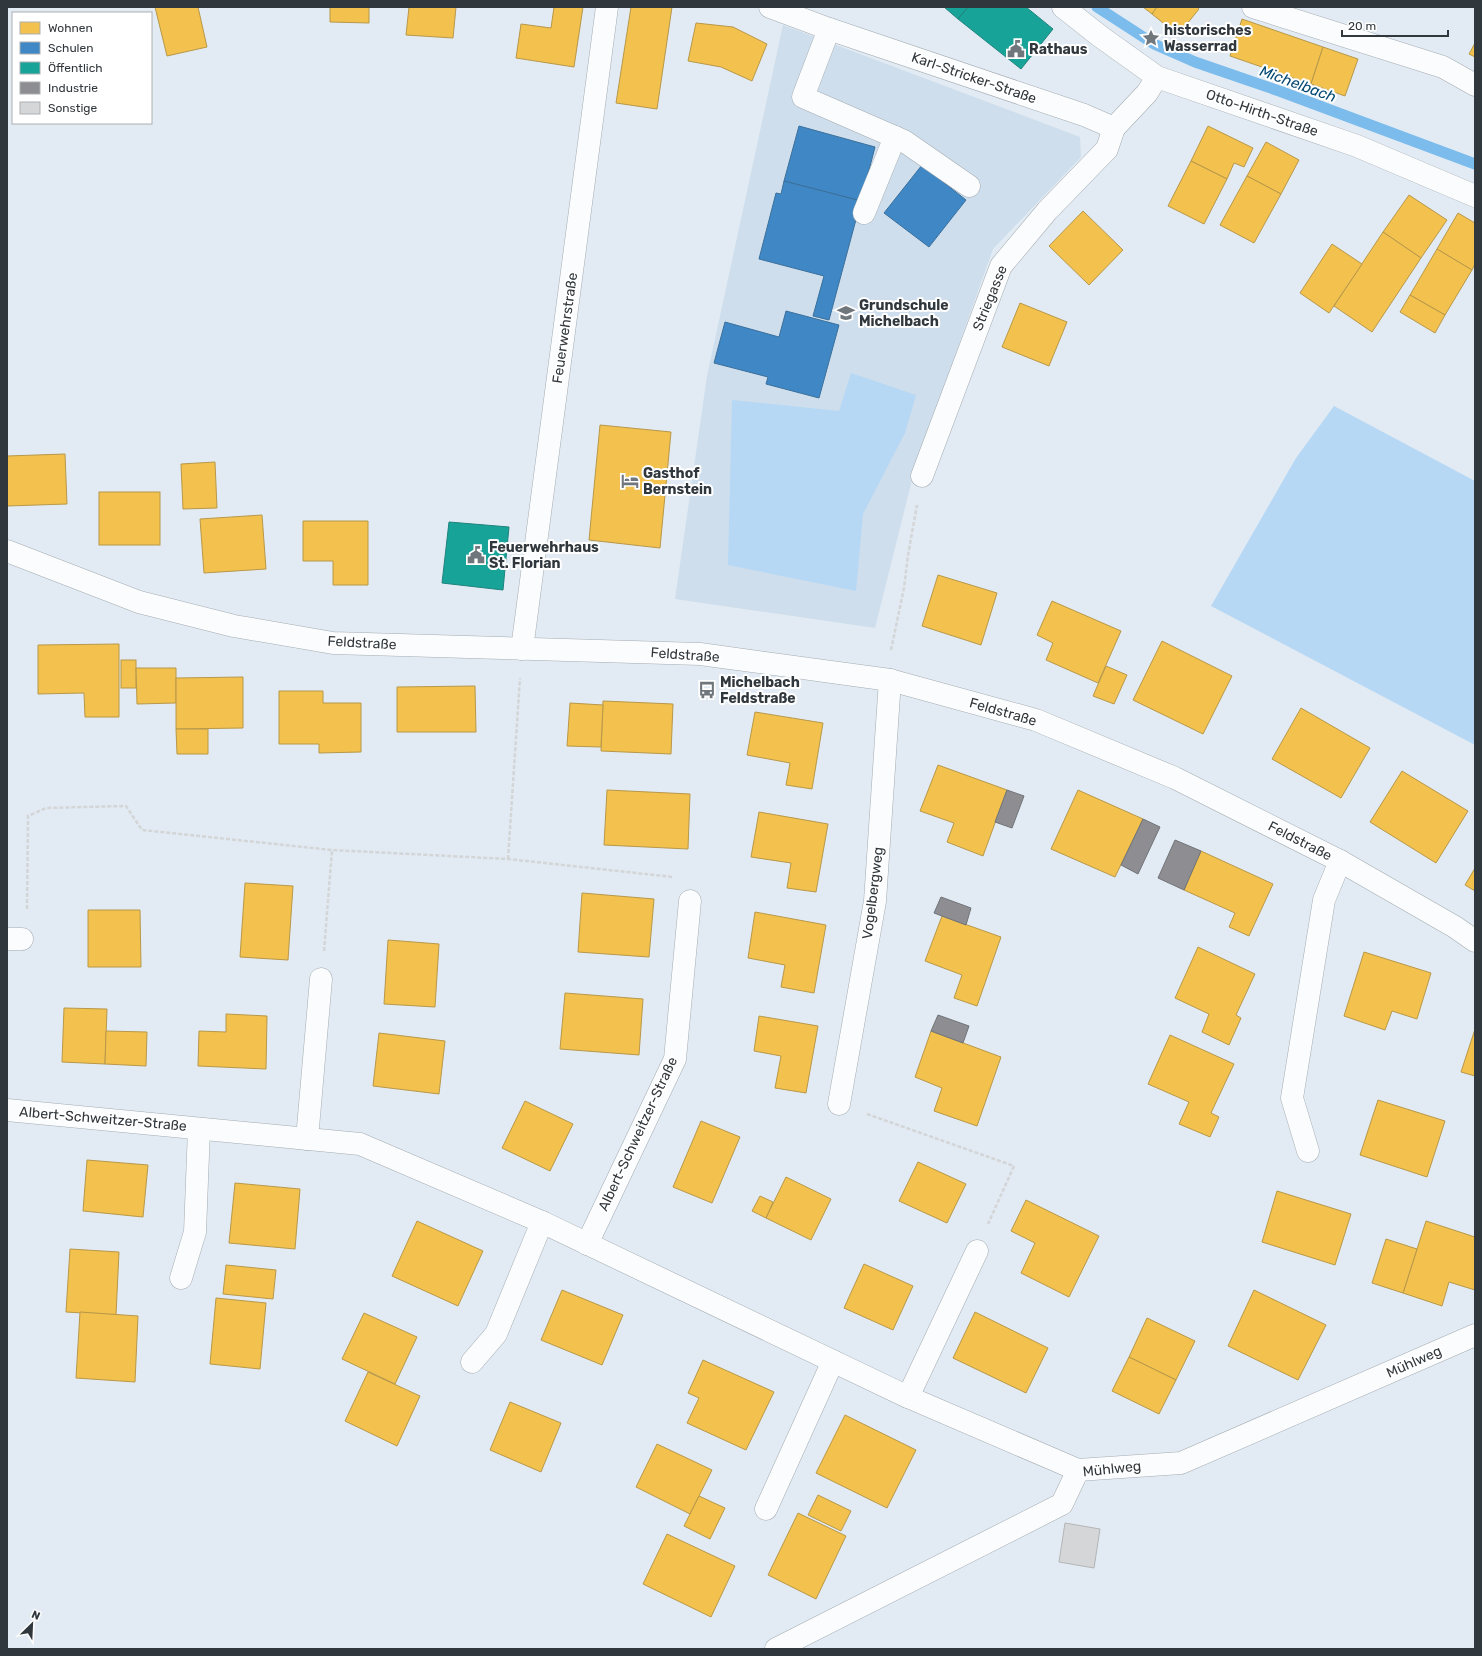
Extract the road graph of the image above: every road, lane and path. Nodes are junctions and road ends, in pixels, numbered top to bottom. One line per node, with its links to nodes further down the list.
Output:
1 (607, 7): 16 (street, Feuerwehrstraße)
2 (770, 7): 5 (street, Karl-Stricker-Straße)
3 (1063, 7): 6 (street, Otto-Hirth-Straße)
4 (1253, 7): 7 (street)
5 (829, 29): 8 (street, Karl-Stricker-Straße); 9 (street)
6 (1157, 77): 8 (street); 11 (street, Otto-Hirth-Straße)
7 (1475, 85)
8 (1114, 128): 13 (street, Striegasse)
9 (894, 137): 10 (street); 12 (street)
10 (969, 186)
11 (1475, 196)
12 (864, 213)
13 (922, 476): 15 (path)
14 (7, 551): 16 (street, Feldstraße)
15 (899, 616)
16 (522, 649): 17 (street, Feldstraße); 19 (path)
17 (890, 680): 20 (street, Feldstraße); 25 (street, Vogelbergweg)
18 (332, 850): 19 (path); 22 (path); 24 (path)
19 (508, 860): 21 (path)
20 (1340, 861): 23 (street, Feldstraße); 29 (street, Feldstraße)
21 (690, 901): 31 (street, Albert-Schweitzer-Straße)
22 (14, 939)
23 (1475, 941)
24 (321, 979): 28 (street)
25 (838, 1104): 32 (path)
26 (7, 1110): 27 (street, Albert-Schweitzer-Straße)
27 (199, 1129): 28 (street, Albert-Schweitzer-Straße); 33 (street, Albert-Schweitzer-Straße)
28 (307, 1139): 30 (street, Albert-Schweitzer-Straße)
29 (1308, 1151)
30 (542, 1222): 31 (street, Albert-Schweitzer-Straße); 36 (street)
31 (587, 1244): 35 (street, Albert-Schweitzer-Straße)
32 (977, 1251): 37 (street)
33 (181, 1278)
34 (1475, 1335): 38 (street, Mühlweg)
35 (833, 1361): 37 (street, Albert-Schweitzer-Straße); 39 (street)
36 (472, 1362)
37 (908, 1397): 38 (street, Albert-Schweitzer-Straße)
38 (1078, 1470): 40 (street, Mühlweg)
39 (766, 1510)
40 (776, 1649)

